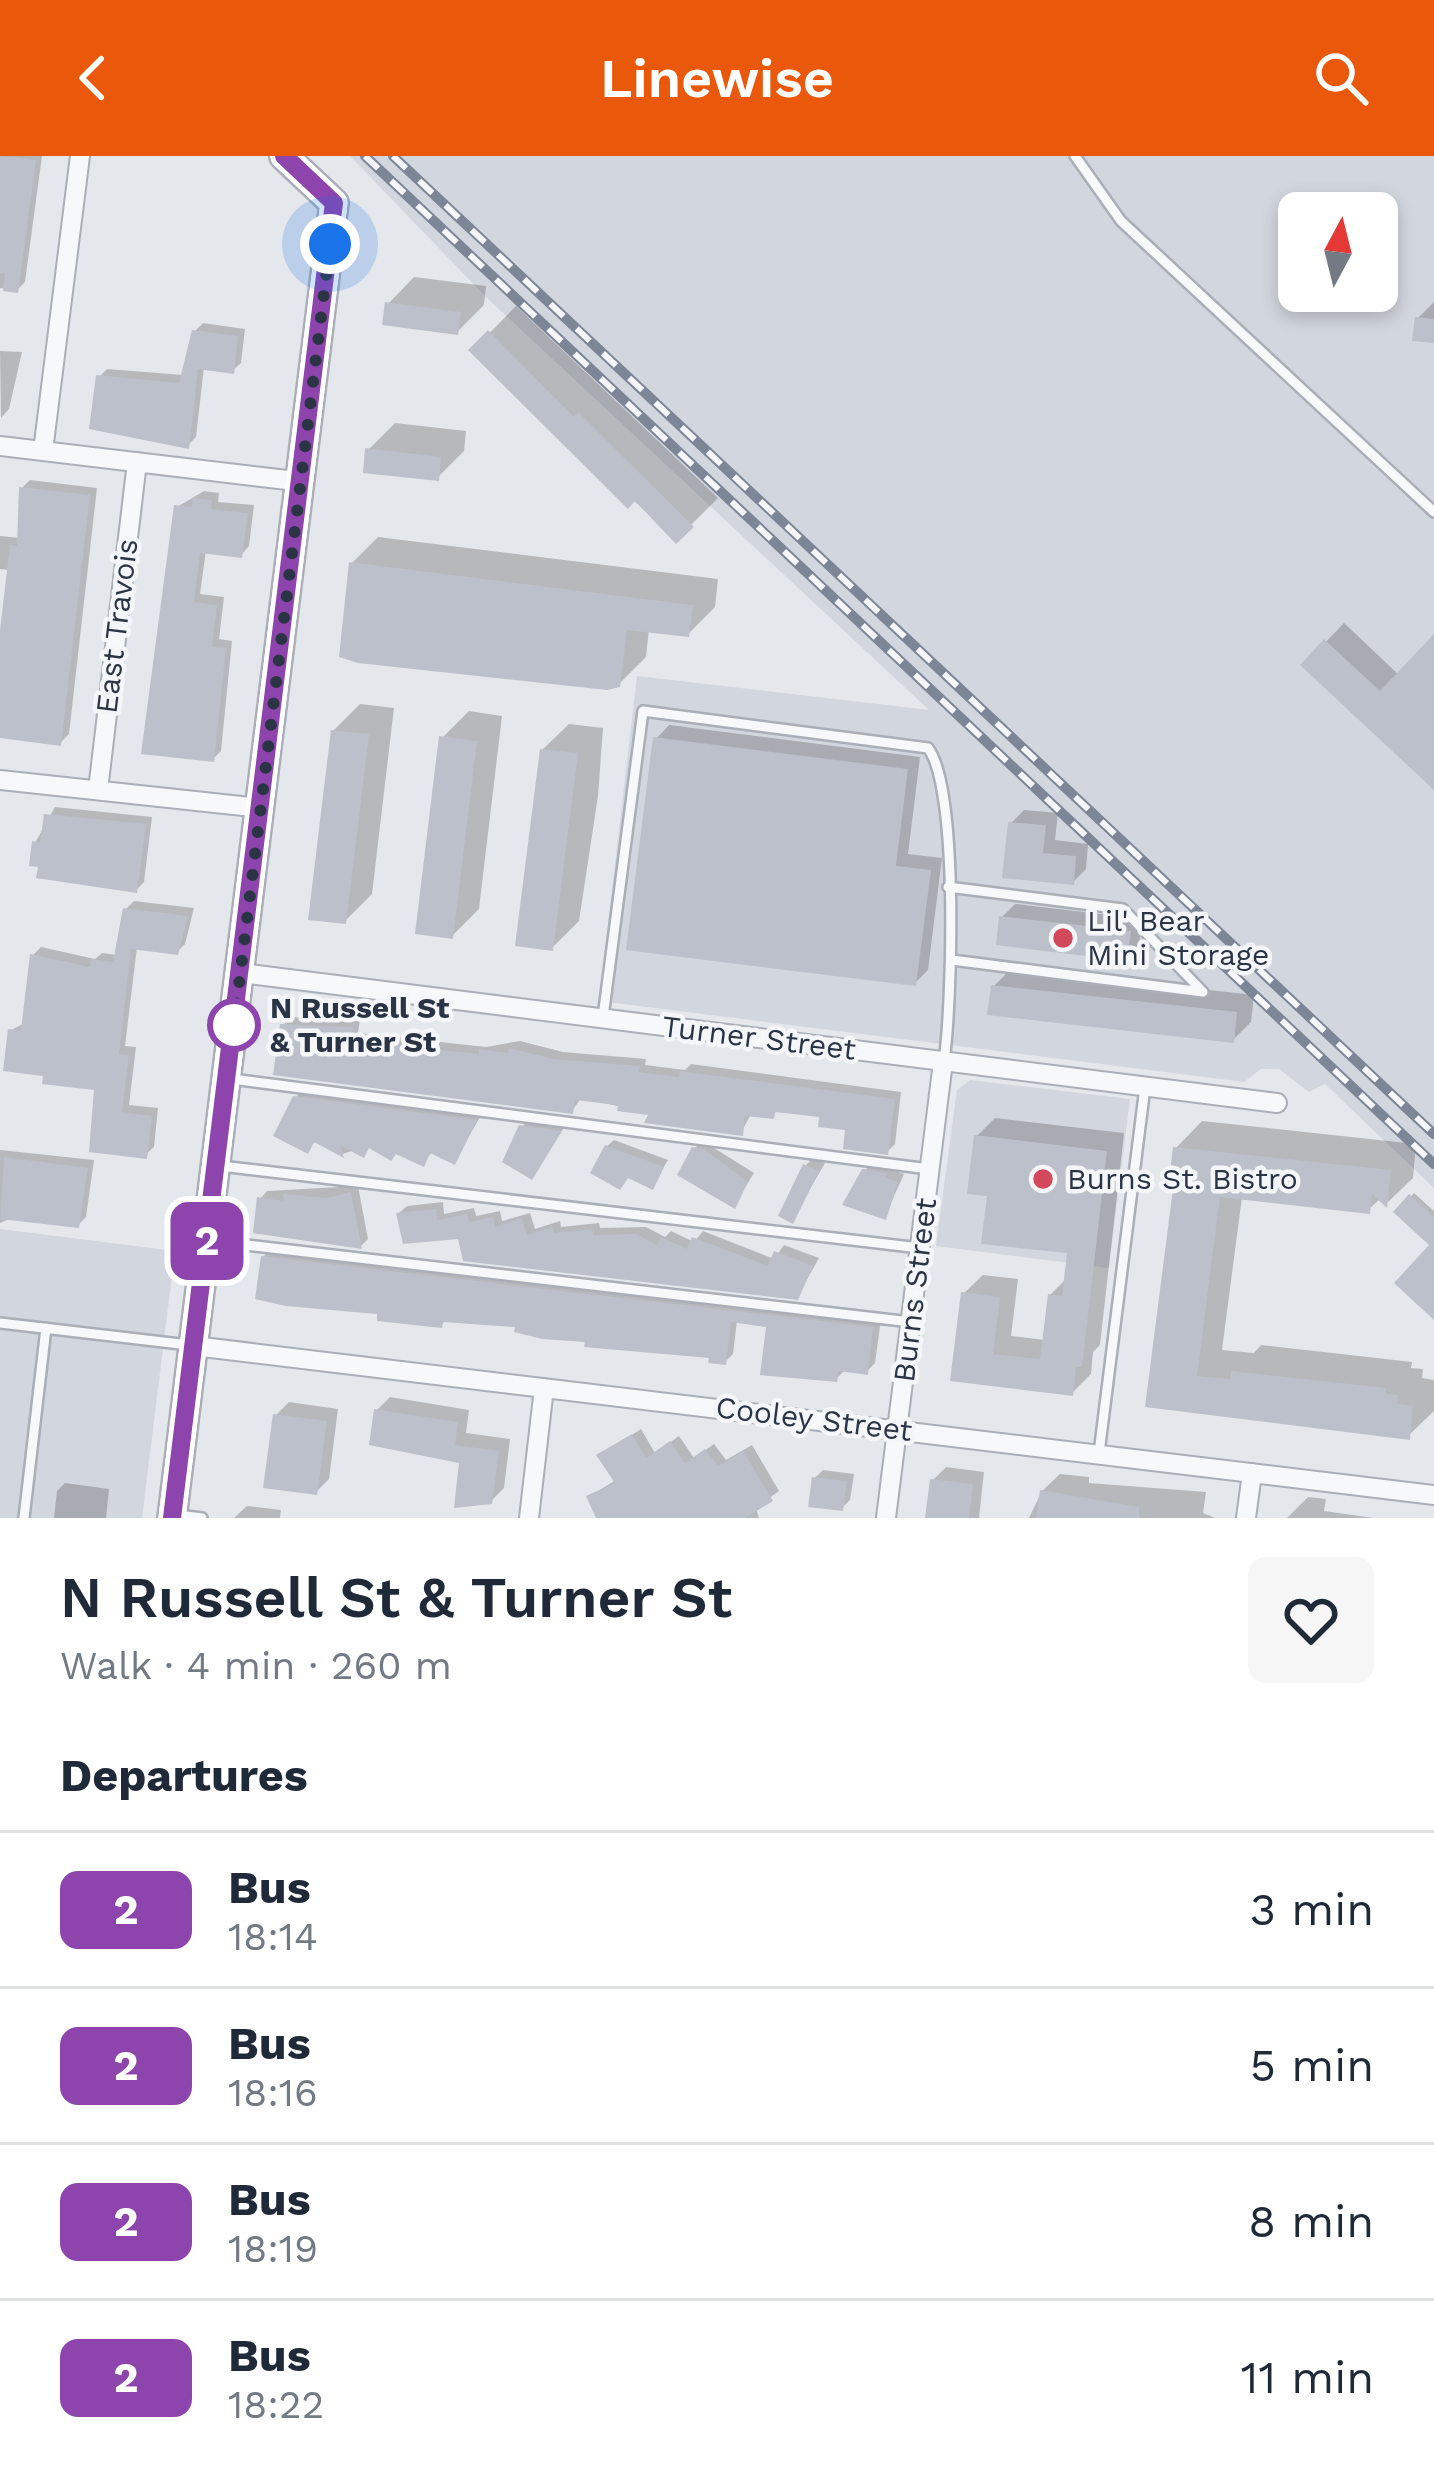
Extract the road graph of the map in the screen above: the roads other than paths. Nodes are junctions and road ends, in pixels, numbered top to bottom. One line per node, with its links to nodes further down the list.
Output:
1 (80, 156): 5 (street)
2 (284, 156): 7 (street)
3 (1075, 156): 8 (lane)
4 (0, 446): 5 (street)
5 (44, 451): 6 (street)
6 (137, 462): 7 (street); 10 (street, East Travois)
7 (304, 482): 11 (street)
8 (1434, 512)
9 (1, 786): 10 (street)
10 (98, 790): 11 (street)
11 (261, 808): 14 (street)
12 (948, 886): 13 (lane); 13 (lane); 15 (lane)
13 (952, 960): 16 (lane)
14 (241, 973): 15 (street, Turner Street); 17 (street)
15 (603, 1017): 16 (street, Turner Street)
16 (944, 1062): 18 (street, Turner Street); 21 (street, Burns Street)
17 (226, 1079): 20 (street); 21 (lane)
18 (1145, 1087): 19 (street, Turner Street); 30 (lane)
19 (1277, 1103)
20 (216, 1165): 22 (street); 23 (lane)
21 (929, 1169): 23 (street, Burns Street)
22 (207, 1240): 24 (lane); 27 (street)
23 (920, 1248): 24 (street, Burns Street)
24 (912, 1322): 29 (street, Burns Street)
25 (0, 1323): 26 (lane)
26 (46, 1328): 27 (lane); 34 (lane)
27 (194, 1346): 28 (street, Cooley Street); 33 (street)
28 (544, 1388): 29 (street, Cooley Street); 36 (street)
29 (898, 1429): 30 (street, Cooley Street); 37 (street, Burns Street)
30 (1099, 1453): 31 (street, Cooley Street)
31 (1252, 1473): 32 (street, Cooley Street); 38 (street)
32 (1434, 1495)
33 (172, 1516): 35 (lane)
34 (24, 1518)
35 (202, 1518)
36 (529, 1518)
37 (886, 1518)
38 (1246, 1518)

